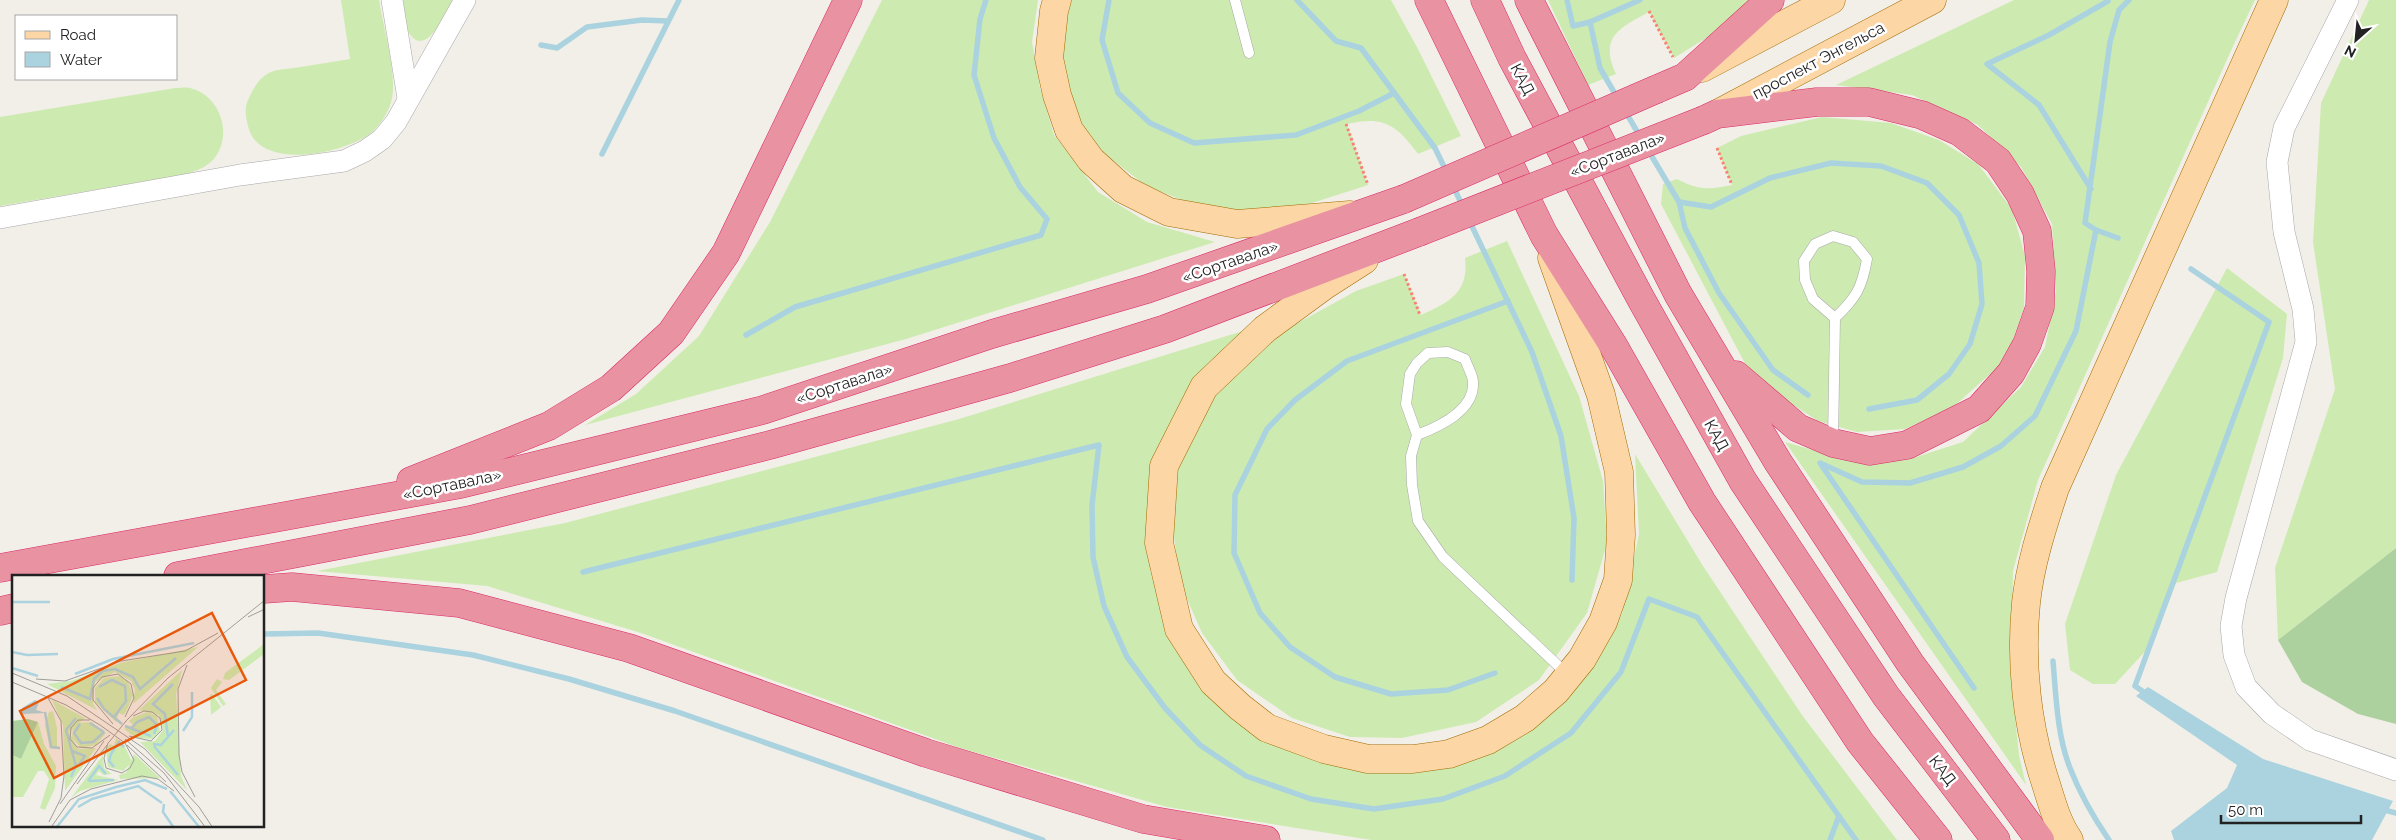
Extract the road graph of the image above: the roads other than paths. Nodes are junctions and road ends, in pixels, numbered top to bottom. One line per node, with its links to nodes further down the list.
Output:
1 (392, 0): 18 (street)
2 (465, 0): 18 (street)
3 (848, 0): 28 (highway)
4 (1057, 0): 20 (main road)
5 (1235, 0): 16 (lane)
6 (1415, 0): 15 (main road)
7 (1430, 0): 15 (highway)
8 (1485, 0): 36 (highway, КАД)
9 (1529, 0): 24 (highway)
10 (1770, 0): 17 (highway)
11 (1831, 0): 17 (main road)
12 (1932, 0): 19 (main road, проспект Энгельса)
13 (2274, 0): 38 (main road)
14 (2348, 0): 33 (street)
15 (1447, 37): 22 (highway)
16 (1249, 53)
17 (1679, 68): 20 (highway, «Сортавала», bridge)
18 (408, 98): 21 (street)
19 (1710, 117): 23 (highway, «Сортавала», bridge); 27 (highway, «Сортавала»)
20 (1366, 214): 28 (highway, «Сортавала»)
21 (0, 218)
22 (1544, 235): 32 (main road); 35 (highway)
23 (1392, 242): 30 (highway, «Сортавала»); 32 (main road)
24 (1678, 294): 27 (highway, «Сортавала»); 37 (highway)
25 (1835, 318): 25 (lane); 27 (lane)
26 (1417, 435): 26 (lane); 32 (lane)
27 (1833, 443)
28 (368, 501): 29 (highway, «Сортавала»)
29 (0, 568)
30 (183, 575)
31 (265, 589): 34 (highway)
32 (1568, 676)
33 (2396, 770)
34 (1266, 840)
35 (1938, 840)
36 (1996, 840)
37 (2040, 840)
38 (2069, 840)

